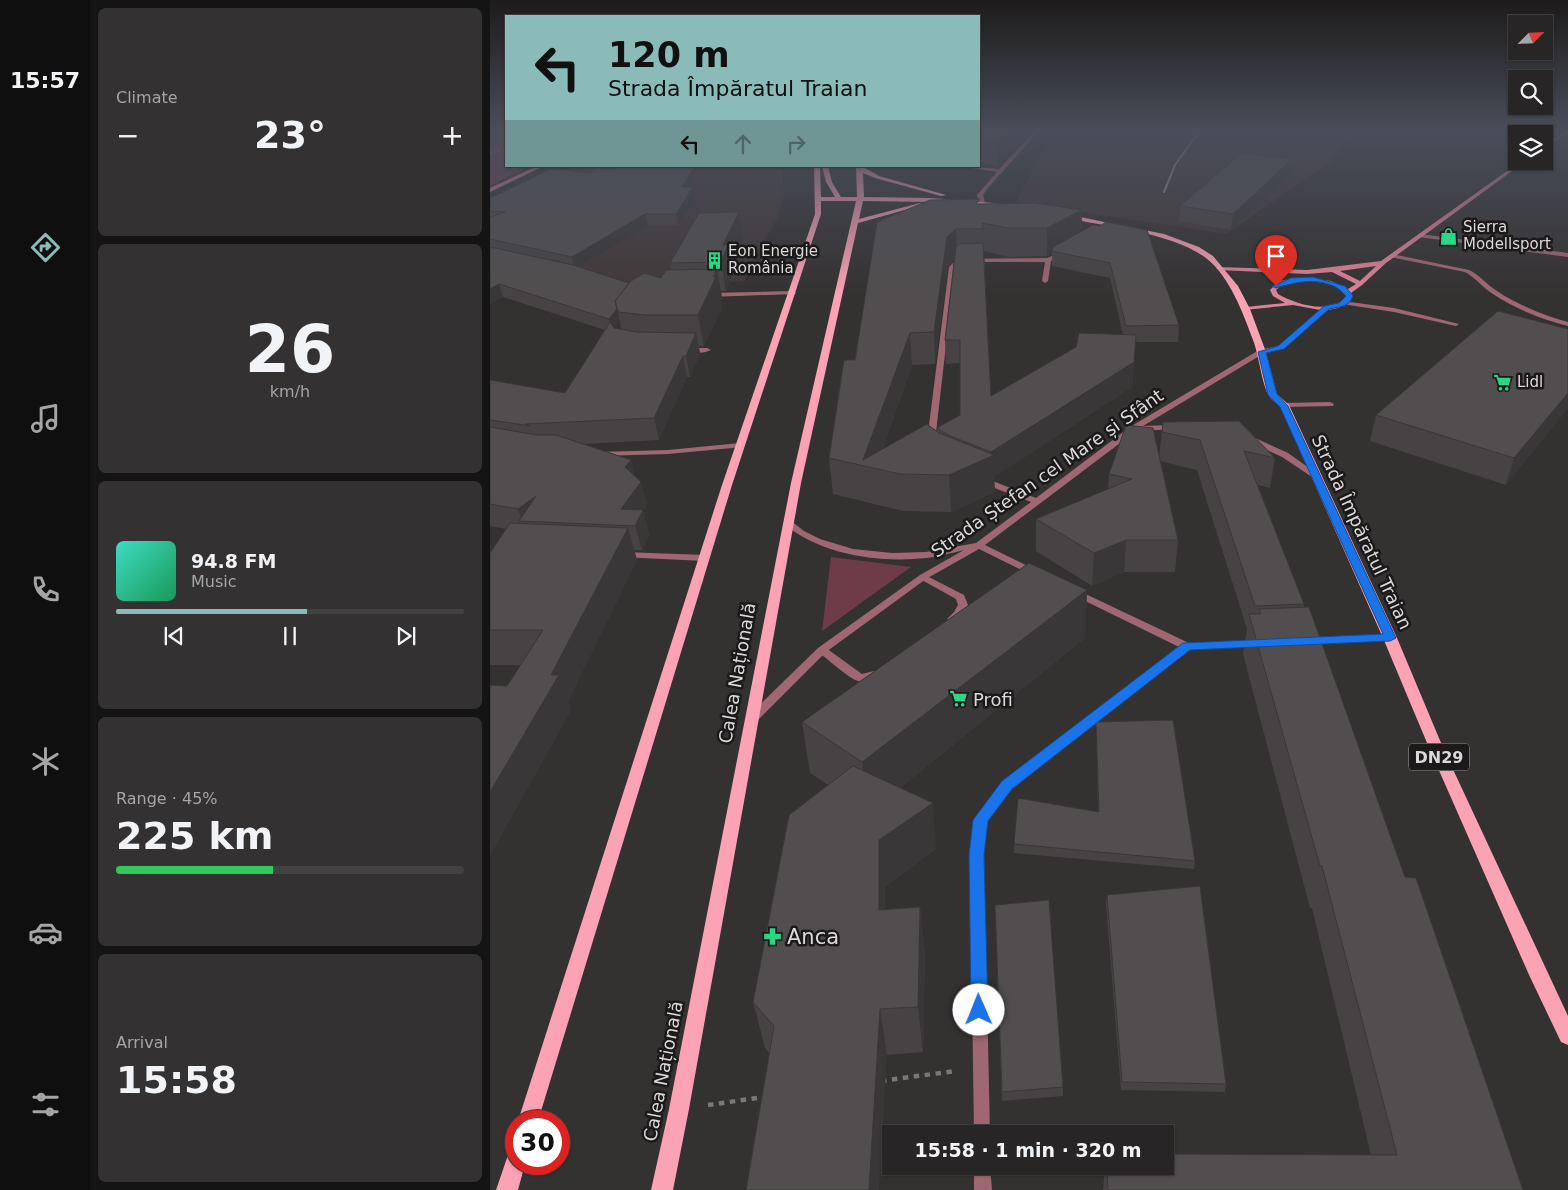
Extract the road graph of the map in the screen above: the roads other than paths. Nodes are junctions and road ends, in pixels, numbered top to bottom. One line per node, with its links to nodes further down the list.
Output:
1 (817, 186): 7 (main road)
2 (831, 186): 8 (main road)
3 (860, 186): 9 (main road, Calea Națională)
4 (910, 186): 10 (main road)
5 (988, 186): 10 (street)
6 (1490, 186): 16 (main road, Strada Ștefan cel Mare și Sfânt)
7 (819, 199): 8 (main road); 27 (main road)
8 (839, 199): 9 (main road)
9 (860, 199): 10 (main road); 13 (main road, Calea Națională)
10 (982, 203): 11 (main road); 13 (main road)
11 (1017, 208)
12 (1057, 215): 14 (main road, DN29)
13 (855, 222): 49 (main road, Calea Națională)
14 (1111, 225): 15 (street); 22 (main road, DN29)
15 (1096, 233)
16 (1420, 236): 17 (street); 19 (main road, Strada Ștefan cel Mare și Sfânt)
17 (1568, 255)
18 (1056, 256): 20 (street)
19 (1392, 256): 21 (main road, Strada Ștefan cel Mare și Sfânt); 34 (street)
20 (1048, 260): 25 (street); 44 (street)
21 (1384, 262): 23 (main road, Strada Ștefan cel Mare și Sfânt); 26 (main road, Strada Ștefan cel Mare și Sfânt)
22 (1219, 268): 24 (main road, Strada Ștefan cel Mare și Sfânt); 32 (main road, Strada Împăratul Traian / DN29)
23 (1332, 270): 24 (main road, Strada Ștefan cel Mare și Sfânt); 26 (main road, Strada Ștefan cel Mare și Sfânt)
24 (1302, 275): 29 (main road, Strada Ștefan cel Mare și Sfânt); 30 (main road, Strada Ștefan cel Mare și Sfânt)
25 (1045, 281)
26 (1360, 284): 29 (main road, Strada Ștefan cel Mare și Sfânt)
27 (792, 294): 28 (street); 43 (main road)
28 (698, 296)
29 (1348, 296): 31 (main road, Strada Ștefan cel Mare și Sfânt); 33 (street)
30 (1292, 304): 31 (main road, Strada Ștefan cel Mare și Sfânt); 32 (main road, Strada Ștefan cel Mare și Sfânt)
31 (1327, 307): 37 (main road, Strada Ștefan cel Mare și Sfânt)
32 (1246, 310): 37 (main road, Strada Împăratul Traian / DN29)
33 (1456, 324)
34 (1568, 324)
35 (680, 350): 36 (street)
36 (707, 350)
37 (1262, 352): 39 (main road, Strada Împăratul Traian / DN29); 41 (street, Strada Ștefan cel Mare și Sfânt)
38 (1330, 404): 39 (street)
39 (1284, 406): 47 (main road, Strada Împăratul Traian / DN29)
40 (1180, 427): 41 (street)
41 (1133, 429): 48 (street, Strada Ștefan cel Mare și Sfânt)
42 (1243, 436): 47 (street)
43 (740, 445): 45 (street); 52 (main road)
44 (932, 450)
45 (586, 454)
46 (973, 476): 48 (street)
47 (1315, 476): 57 (main road, Strada Împăratul Traian / DN29)
48 (1037, 502): 50 (street, Strada Ștefan cel Mare și Sfânt)
49 (788, 523): 50 (street); 63 (main road, Calea Națională)
50 (978, 546): 53 (street, Strada Ștefan cel Mare și Sfânt); 54 (street)
51 (617, 554): 52 (street)
52 (705, 558): 65 (main road)
53 (923, 577): 56 (street); 61 (street, Strada Ștefan cel Mare și Sfânt)
54 (1049, 580)
55 (1066, 588): 60 (street)
56 (944, 625)
57 (1390, 638): 58 (street); 64 (main road, Strada Împăratul Traian / DN29)
58 (1294, 642)
59 (1264, 643): 60 (street)
60 (1187, 646): 66 (street)
61 (822, 650): 62 (street); 63 (street, Strada Ștefan cel Mare și Sfânt)
62 (886, 669)
63 (752, 720): 70 (main road, Calea Națională)
64 (1568, 1036)
65 (531, 1110)
66 (982, 1125)
67 (512, 1175): 69 (main road)
68 (982, 1175): 71 (street)
69 (507, 1190)
70 (662, 1190)
71 (983, 1190)

